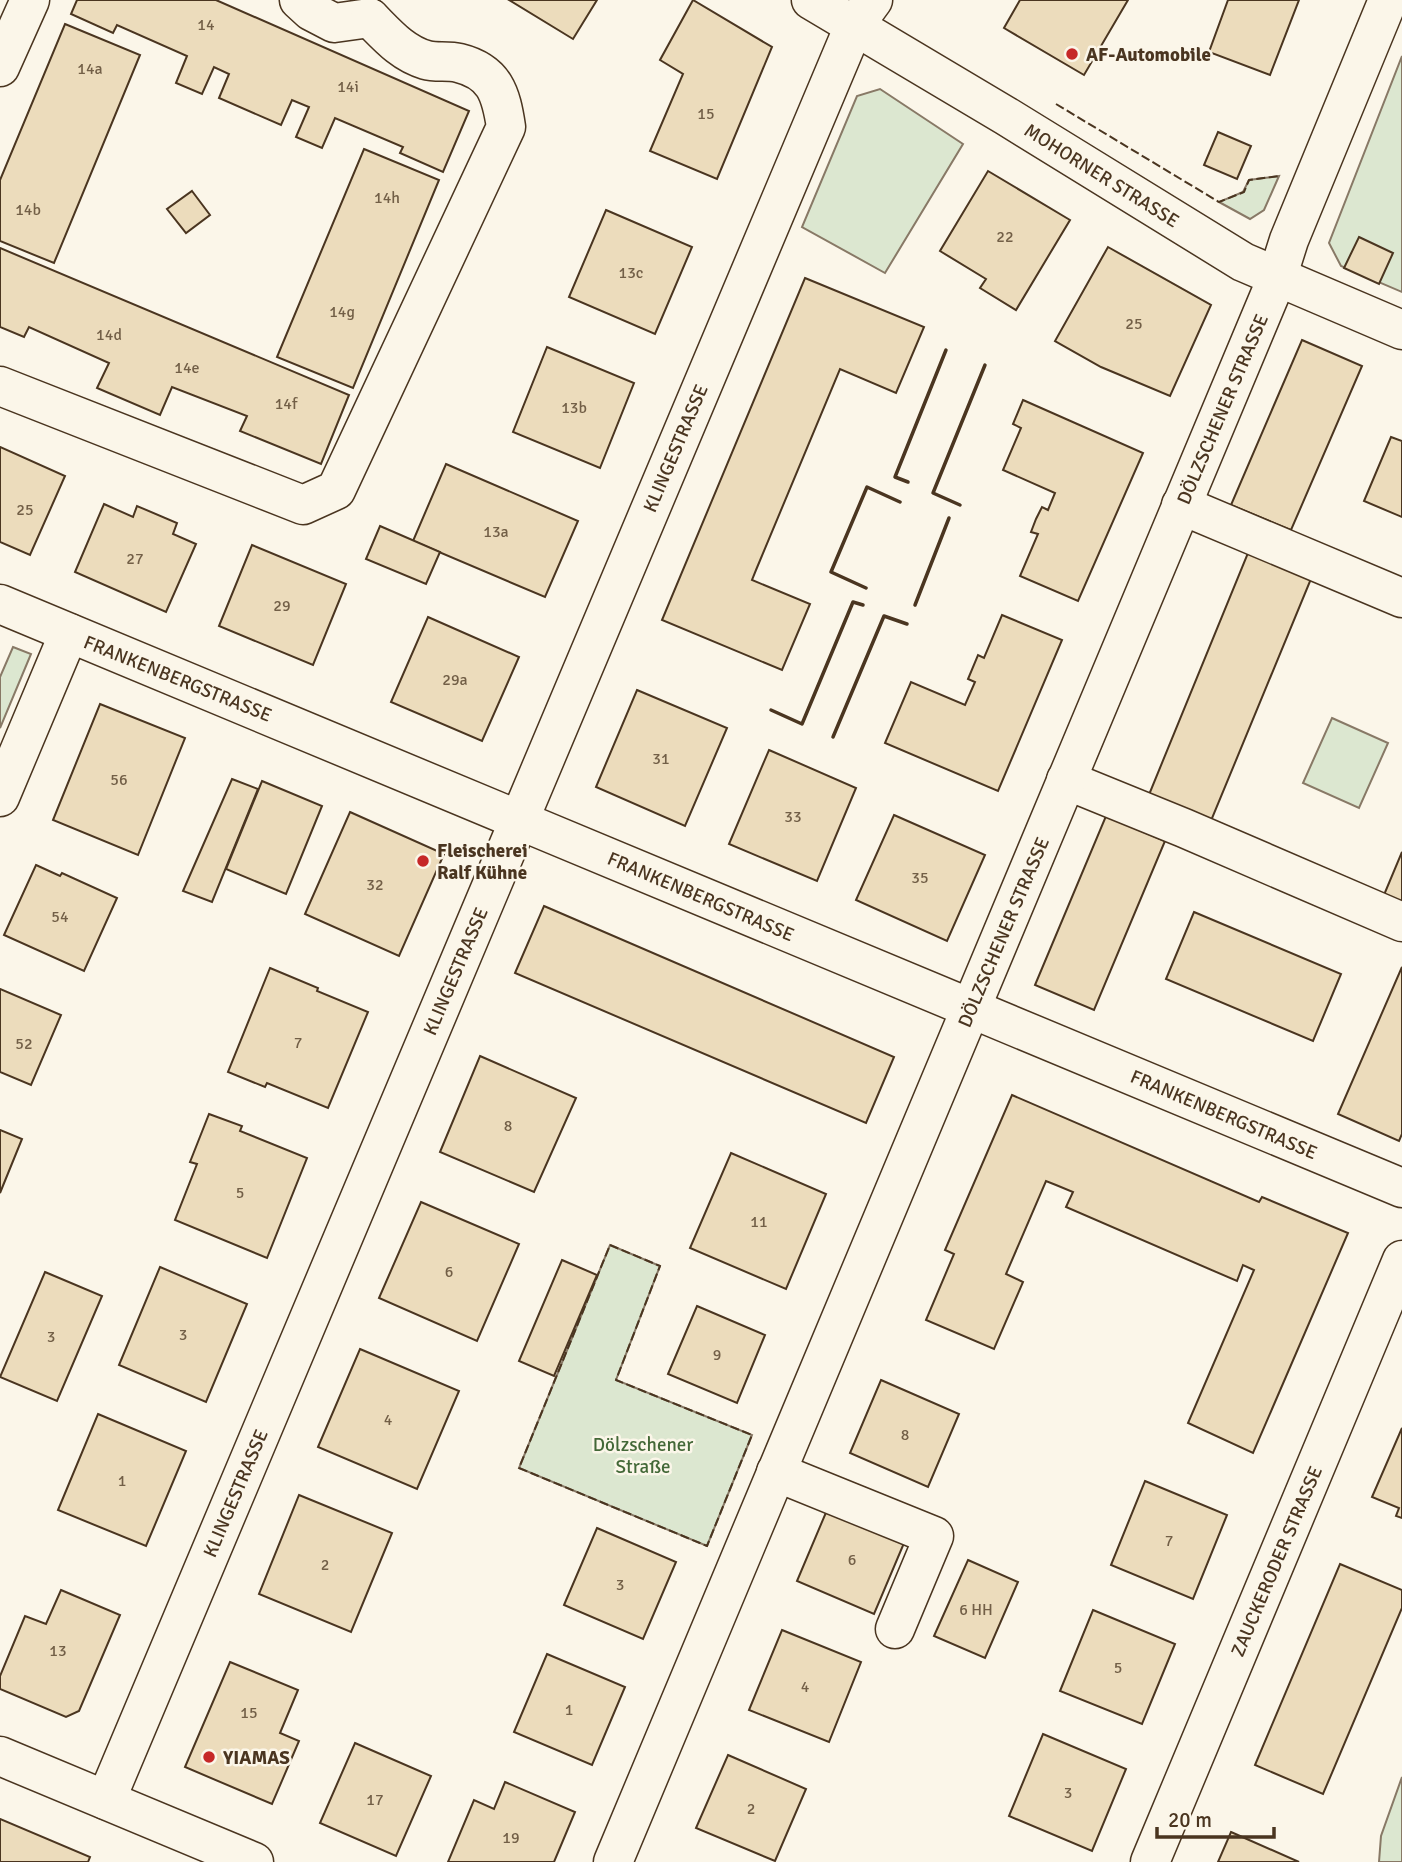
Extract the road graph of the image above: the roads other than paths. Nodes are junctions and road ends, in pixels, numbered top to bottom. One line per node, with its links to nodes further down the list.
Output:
1 (30, 0): 7 (street)
2 (299, 0): 5 (street)
3 (811, 0): 6 (street, MOHORNER STRASSE)
4 (1388, 0): 8 (street, DÖLZSCHENER STRASSE)
5 (375, 9): 10 (street)
6 (864, 13): 8 (street, MOHORNER STRASSE); 17 (street, KLINGESTRASSE)
7 (0, 67)
8 (1278, 278): 9 (street, MOHORNER STRASSE); 11 (street, DÖLZSCHENER STRASSE)
9 (1402, 330)
10 (0, 386)
11 (1181, 505): 12 (street); 15 (street, DÖLZSCHENER STRASSE)
12 (1402, 598)
13 (0, 604): 14 (street, FRANKENBERGSTRASSE)
14 (69, 633): 16 (street); 17 (street, FRANKENBERGSTRASSE)
15 (1066, 780): 18 (street); 19 (street, DÖLZSCHENER STRASSE)
16 (0, 797)
17 (519, 819): 19 (street, FRANKENBERGSTRASSE); 25 (street, KLINGESTRASSE)
18 (1402, 922)
19 (971, 1009): 20 (street, FRANKENBERGSTRASSE); 22 (street, DÖLZSCHENER STRASSE)
20 (1402, 1188)
21 (1402, 1260): 28 (street, ZAUCKERODER STRASSE)
22 (776, 1472): 23 (street); 27 (street, DÖLZSCHENER STRASSE)
23 (895, 1629)
24 (0, 1756): 25 (street)
25 (106, 1800): 26 (street)
26 (254, 1862)
27 (613, 1862)
28 (1150, 1862)

